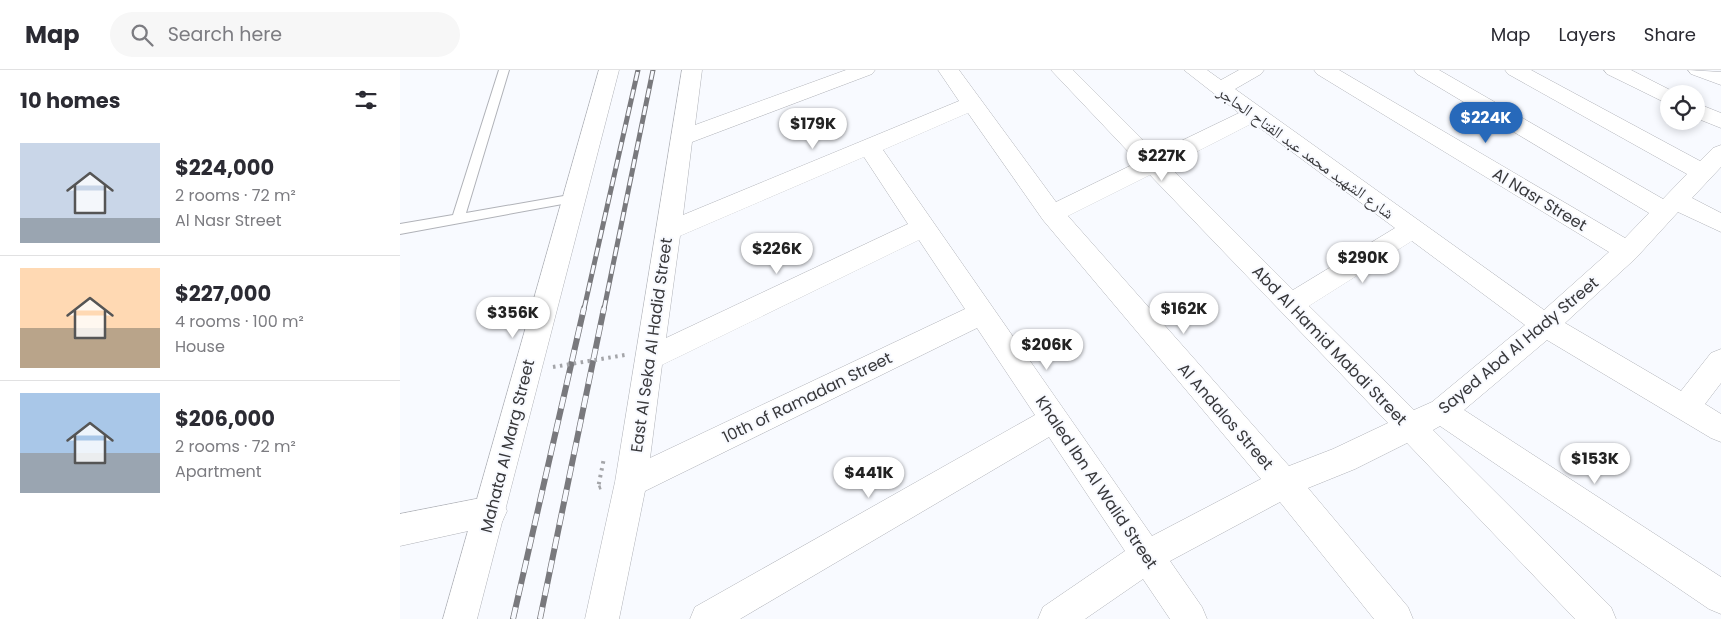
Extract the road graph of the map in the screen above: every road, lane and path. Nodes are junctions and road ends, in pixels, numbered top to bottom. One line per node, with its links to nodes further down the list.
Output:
1 (504, 70): 28 (lane)
2 (609, 70): 25 (street, Mahata Al Marg Street)
3 (692, 70): 21 (street, East Al Seka Al Hadid Street)
4 (865, 70): 21 (street)
5 (948, 70): 17 (street, Al Andalos Street)
6 (1061, 70): 24 (street, Abd Al Hamid Mabdi Street)
7 (1194, 70): 15 (street, شارع الشهيد محمد عبد الفتاح الحاجر)
8 (1254, 70): 15 (street)
9 (1324, 70): 34 (street, Al Nasr Street)
10 (1424, 70): 26 (street)
11 (1515, 70): 23 (street)
12 (1614, 70): 16 (street)
13 (1698, 70): 14 (street)
14 (1721, 79)
15 (1220, 89): 18 (street, شارع الشهيد محمد عبد الفتاح الحاجر)
16 (1660, 92)
17 (973, 102): 22 (street); 27 (street, Al Andalos Street)
18 (1254, 114): 24 (street); 32 (street, شارع الشهيد محمد عبد الفتاح الحاجر)
19 (1705, 114): 20 (street)
20 (1721, 121)
21 (682, 138): 33 (street, East Al Seka Al Hadid Street)
22 (869, 147): 30 (street, Khaled Ibn Al Walid Street); 33 (street)
23 (1712, 162): 26 (street, Sayed Abd Al Hady Street)
24 (1154, 165): 27 (street); 35 (street, Abd Al Hamid Mabdi Street)
25 (575, 198): 28 (lane); 48 (street, Mahata Al Marg Street)
26 (1671, 206): 29 (street); 34 (street, Sayed Abd Al Hady Street)
27 (1052, 214): 47 (street, Al Andalos Street)
28 (458, 219): 31 (lane)
29 (1721, 223)
30 (924, 227): 36 (street, Khaled Ibn Al Walid Street); 38 (street)
31 (400, 229)
32 (1413, 229): 35 (street); 37 (street, شارع الشهيد محمد عبد الفتاح الحاجر)
33 (668, 231): 38 (street, East Al Seka Al Hadid Street)
34 (1627, 251): 37 (street, Sayed Abd Al Hady Street)
35 (1291, 304): 44 (street, Abd Al Hamid Mabdi Street)
36 (982, 313): 43 (street, Khaled Ibn Al Walid Street); 46 (street, 10th of Ramadan Street)
37 (1545, 325): 41 (street, شارع الشهيد محمد عبد الفتاح الحاجر); 42 (street, Sayed Abd Al Hady Street)
38 (637, 357): 40 (path, bridge); 46 (street, East Al Seka Al Hadid Street)
39 (1721, 361): 41 (street)
40 (553, 367)
41 (1685, 408): 45 (street, شارع الشهيد محمد عبد الفتاح الحاجر)
42 (1442, 411): 44 (street, Sayed Abd Al Hady Street); 51 (street)
43 (1054, 419): 50 (street, Khaled Ibn Al Walid Street); 54 (street)
44 (1410, 427): 47 (street, Sayed Abd Al Hady Street); 58 (street, Abd Al Hamid Mabdi Street)
45 (1721, 429)
46 (631, 482): 53 (street, East Al Seka Al Hadid Street)
47 (1284, 483): 50 (street, Sayed Abd Al Hady Street); 57 (street, Al Andalos Street)
48 (491, 510): 49 (street); 52 (street, Mahata Al Marg Street)
49 (400, 530)
50 (1147, 556): 55 (street, Sayed Abd Al Hady Street); 56 (street, Khaled Ibn Al Walid Street)
51 (1721, 597)
52 (460, 619)
53 (602, 619)
54 (707, 619)
55 (1055, 619)
56 (1190, 619)
57 (1396, 619)
58 (1599, 619)

